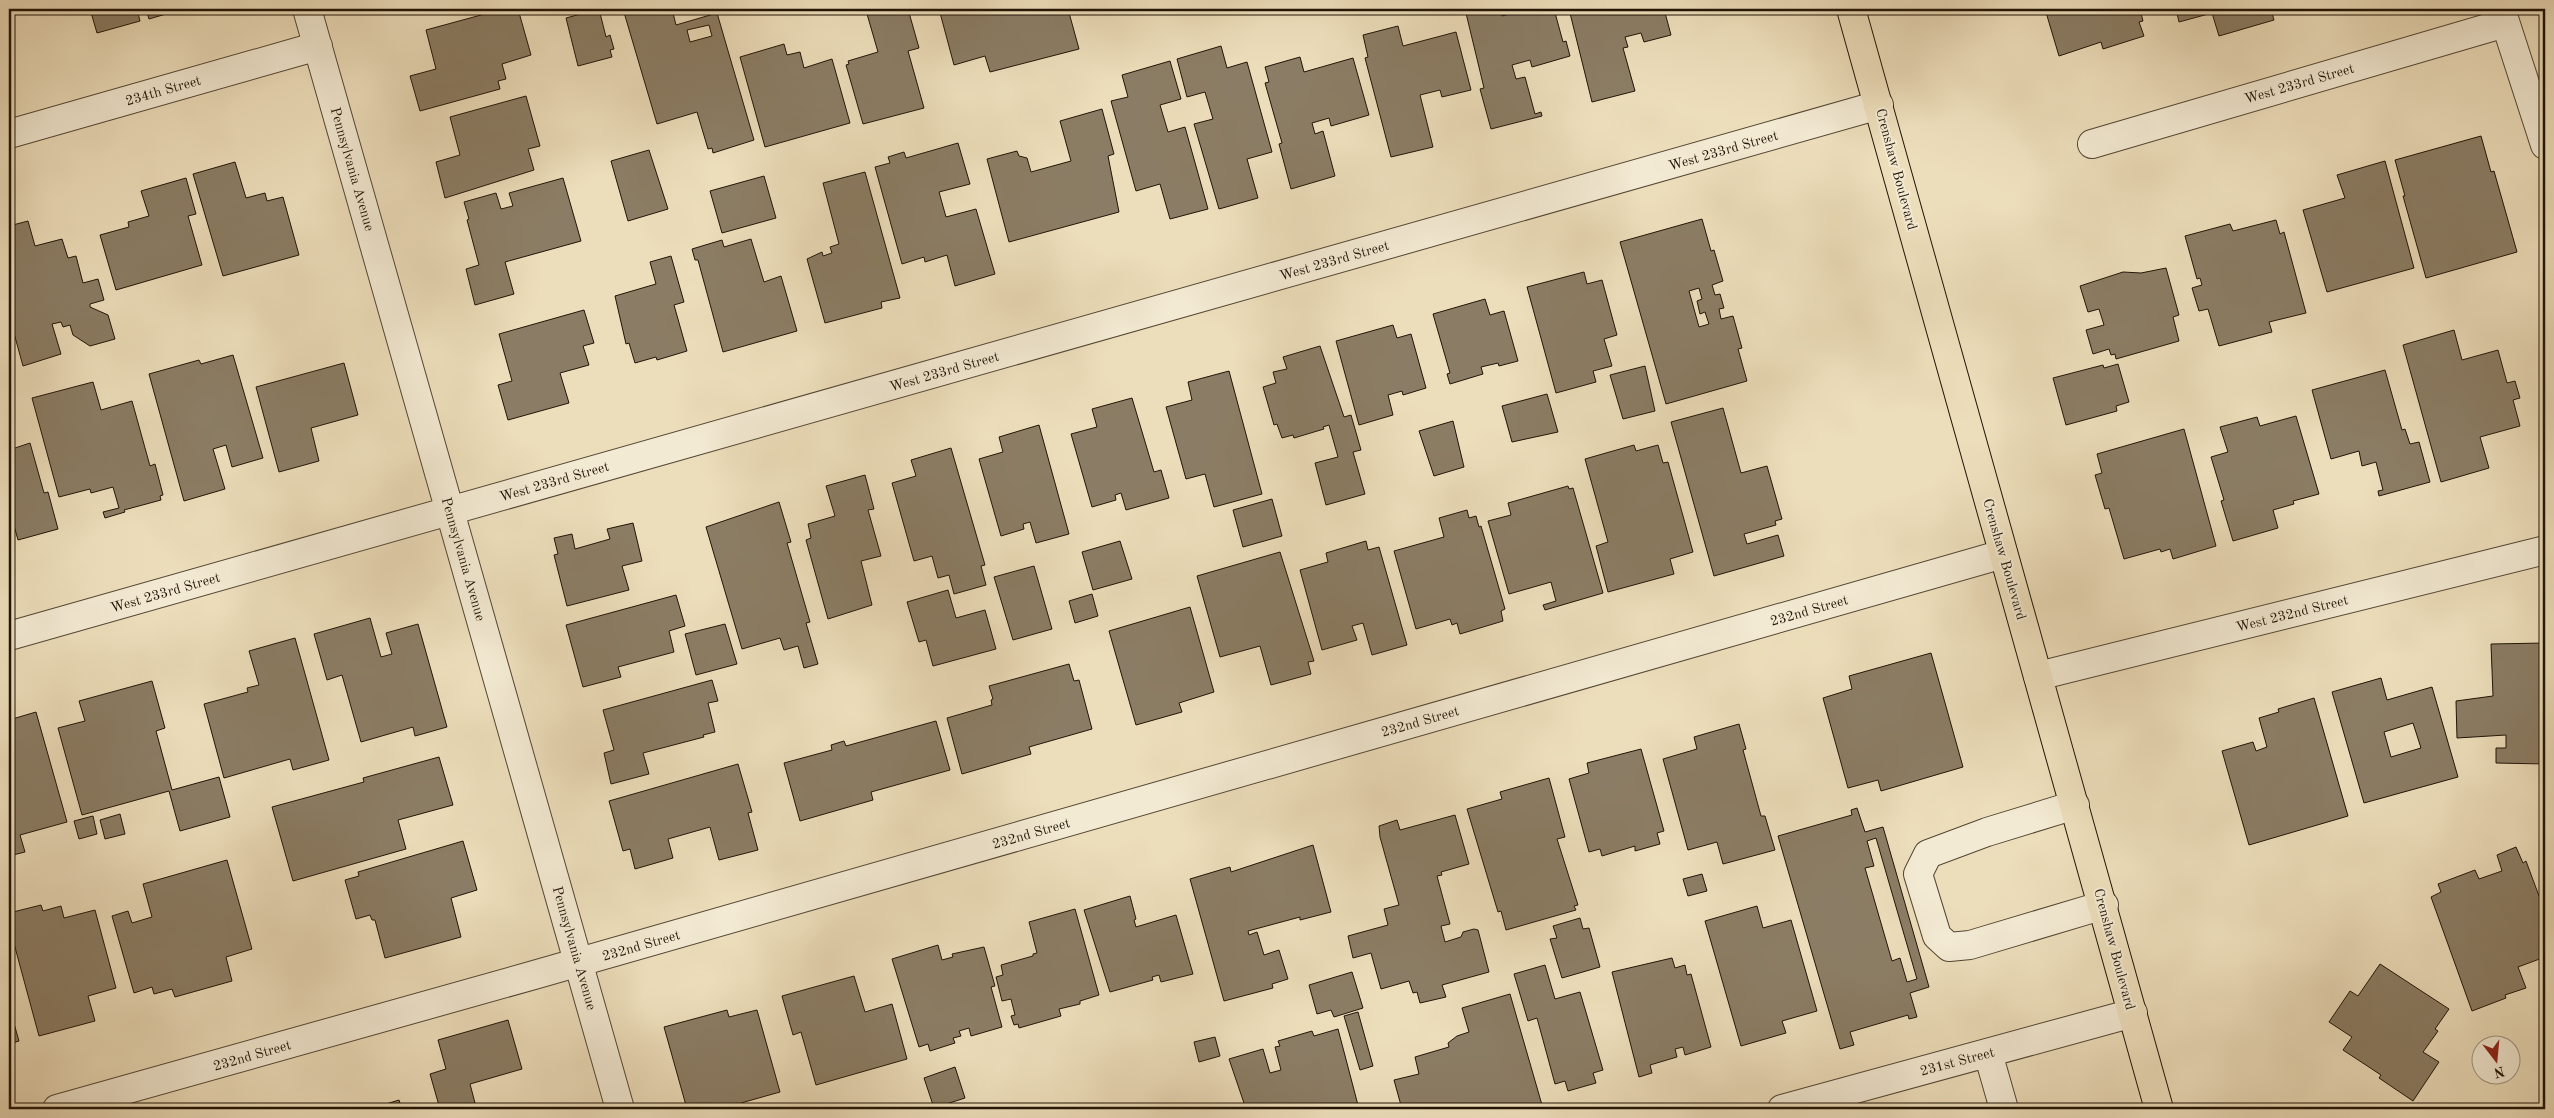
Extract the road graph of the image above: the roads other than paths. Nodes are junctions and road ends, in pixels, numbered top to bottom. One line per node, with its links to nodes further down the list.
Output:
1 (307, 9): 4 (street, Pennsylvania Avenue)
2 (1852, 9): 5 (main road, Crenshaw Boulevard)
3 (2503, 16): 7 (street, West 233rd Street); 8 (street)
4 (318, 46): 6 (street, 234th Street); 9 (street, Pennsylvania Avenue)
5 (1879, 105): 9 (street, West 233rd Street); 11 (main road, Crenshaw Boulevard)
6 (9, 134)
7 (2092, 144)
8 (2545, 145)
9 (450, 511): 12 (street, West 233rd Street); 16 (street, Pennsylvania Avenue)
10 (2545, 550): 13 (street, West 232nd Street)
11 (2003, 554): 13 (main road, Crenshaw Boulevard); 16 (street, 232nd Street)
12 (9, 636)
13 (2038, 676): 14 (main road, Crenshaw Boulevard)
14 (2075, 805): 15 (main road, Crenshaw Boulevard); 15 (street)
15 (2104, 905): 17 (main road, Crenshaw Boulevard)
16 (579, 962): 19 (street, 232nd Street); 20 (street, Pennsylvania Avenue)
17 (2133, 1013): 18 (street, 231st Street); 23 (main road, Crenshaw Boulevard)
18 (1988, 1053): 21 (street, 231st Street); 22 (street)
19 (57, 1109)
20 (620, 1109)
21 (1782, 1109)
22 (2004, 1109)
23 (2159, 1109)

